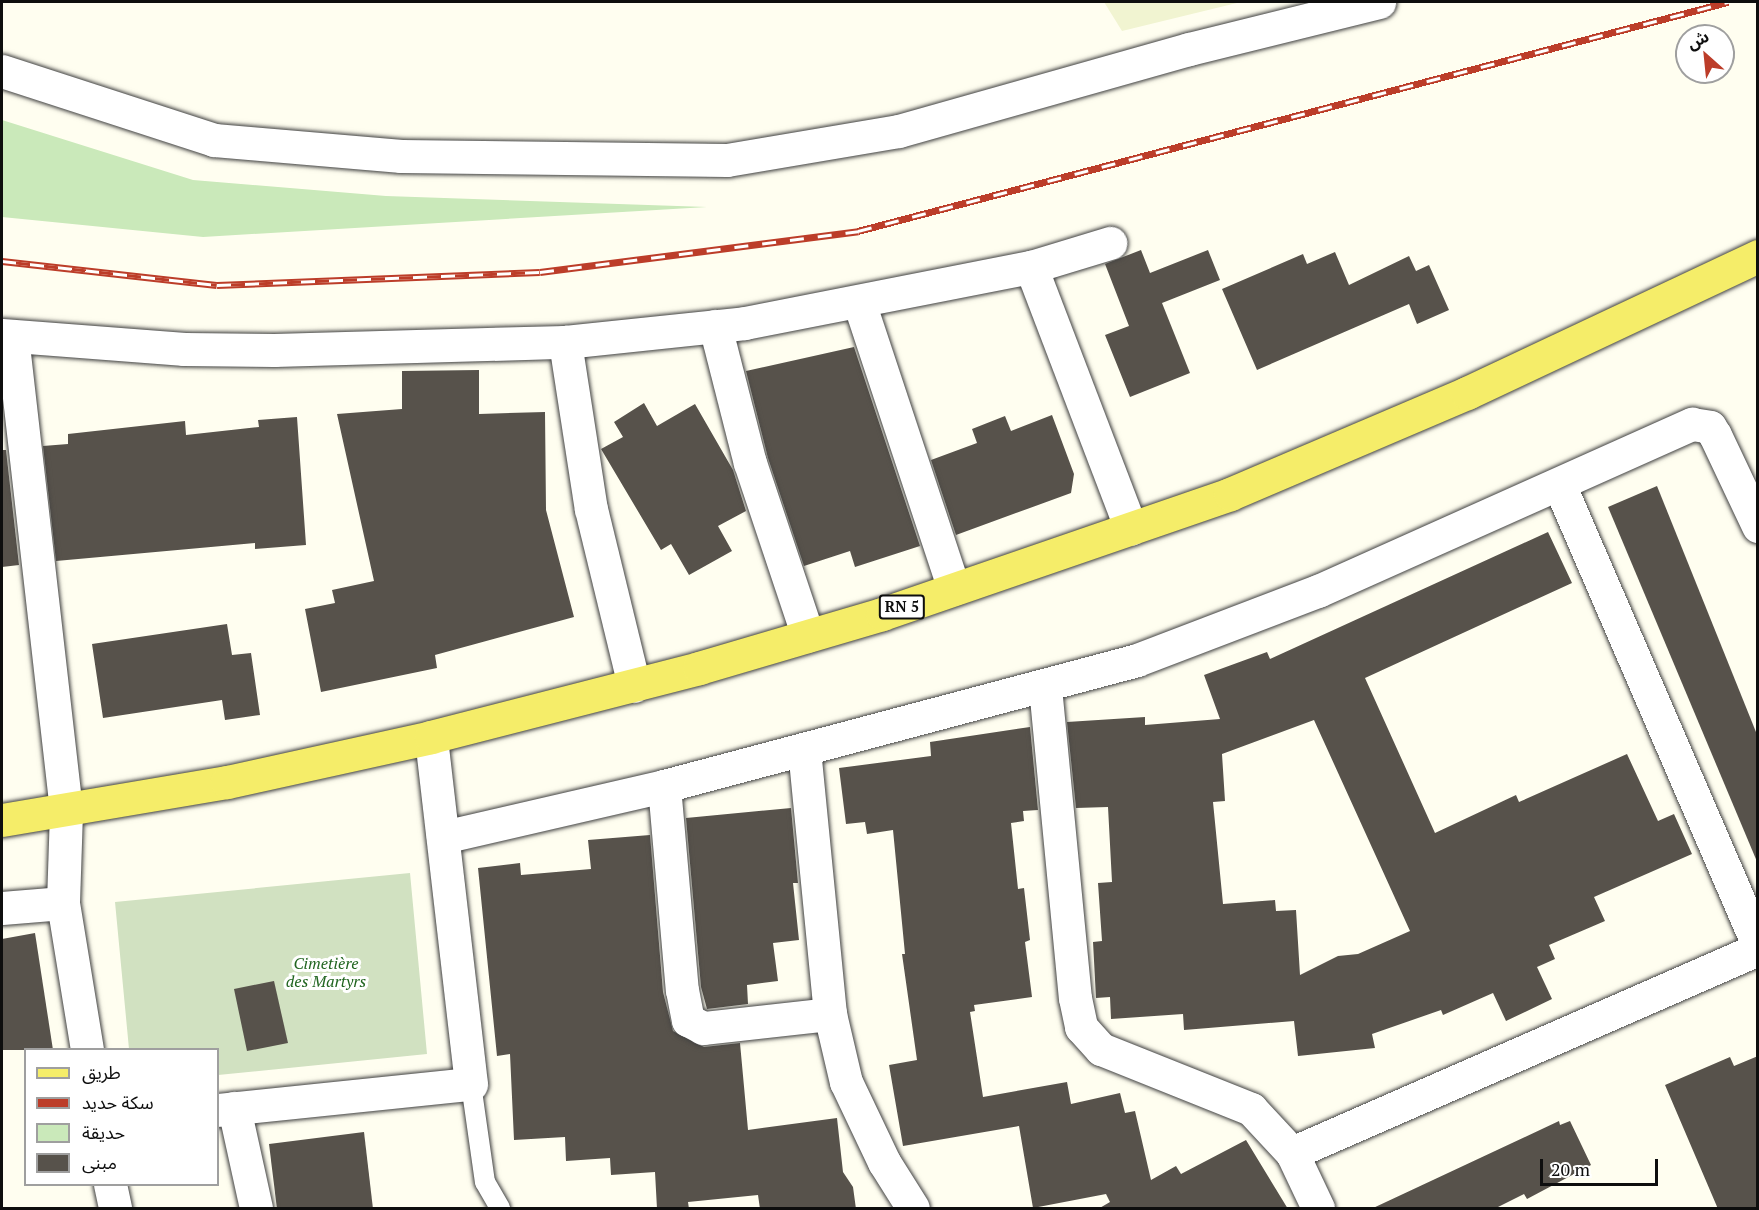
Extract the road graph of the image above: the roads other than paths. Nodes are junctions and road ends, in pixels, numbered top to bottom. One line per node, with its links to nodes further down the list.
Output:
1 (1379, 2): 2 (street)
2 (2, 71)
3 (1110, 243): 5 (street)
4 (1758, 256): 12 (main road, RN 5)
5 (1031, 267): 6 (street); 12 (street)
6 (859, 302): 7 (street); 13 (street)
7 (715, 326): 9 (street); 14 (street)
8 (7, 335): 9 (street); 20 (street)
9 (565, 342): 15 (street)
10 (1559, 484): 11 (street); 16 (street); 25 (street)
11 (1758, 526)
12 (1131, 529): 13 (main road, RN 5)
13 (954, 589): 14 (main road, RN 5)
14 (808, 636): 15 (main road, RN 5)
15 (633, 686): 17 (main road, RN 5)
16 (1045, 687): 18 (street); 30 (street)
17 (431, 737): 20 (main road, RN 5); 22 (street)
18 (804, 749): 19 (street); 26 (street)
19 (664, 786): 22 (street); 26 (street)
20 (66, 812): 21 (main road, RN 5); 23 (street)
21 (2, 820)
22 (444, 837): 28 (street)
23 (63, 903): 24 (street); 27 (street)
24 (2, 908)
25 (1758, 947): 30 (street)
26 (830, 1014): 35 (street)
27 (87, 1048)
28 (471, 1084): 29 (street); 34 (lane)
29 (226, 1109): 33 (street)
30 (1292, 1153): 36 (street)
31 (110, 1186): 32 (street)
32 (115, 1209)
33 (256, 1209)
34 (500, 1209)
35 (913, 1209)
36 (1318, 1209)

